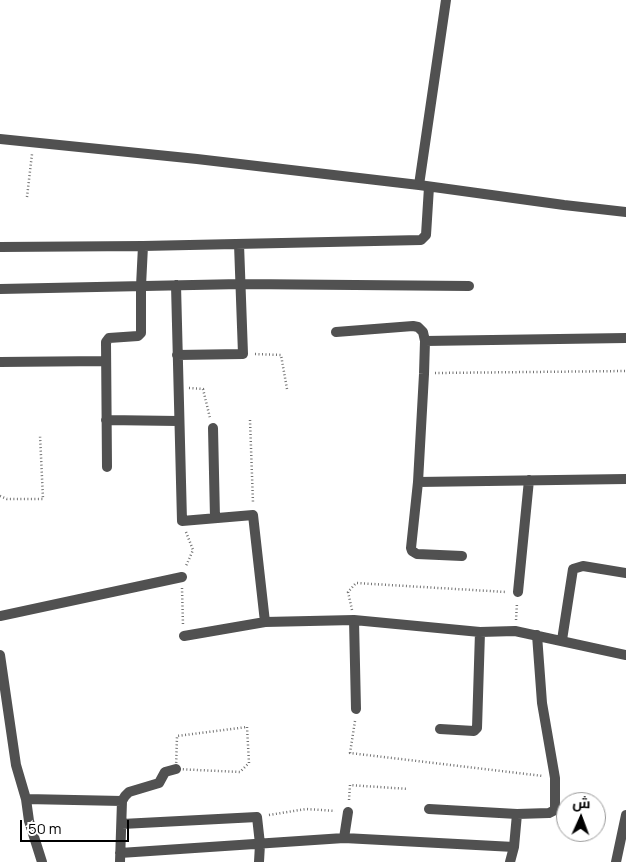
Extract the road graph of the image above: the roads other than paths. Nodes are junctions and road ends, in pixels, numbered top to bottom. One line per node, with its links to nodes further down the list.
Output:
1 (446, 0): 3 (street)
2 (0, 139): 3 (street)
3 (424, 186): 4 (street); 5 (street)
4 (626, 212)
5 (239, 244): 6 (street); 8 (street)
6 (143, 246): 7 (street); 10 (street)
7 (0, 247)
8 (240, 284): 9 (street); 11 (street); 16 (street)
9 (176, 285): 10 (street); 16 (street)
10 (141, 286): 12 (street); 17 (street)
11 (469, 286)
12 (0, 289)
13 (336, 332): 15 (street)
14 (626, 338): 15 (street)
15 (425, 341): 25 (street)
16 (177, 355): 20 (street)
17 (106, 361): 18 (street); 19 (street)
18 (0, 362)
19 (106, 420): 20 (street); 22 (street)
20 (178, 421): 26 (street)
21 (213, 428): 26 (street)
22 (107, 467)
23 (626, 479): 24 (street)
24 (530, 480): 25 (street); 30 (street)
25 (418, 482): 27 (street)
26 (215, 518): 33 (street)
27 (462, 556)
28 (626, 571): 37 (street)
29 (182, 577): 31 (street)
30 (518, 592)
31 (0, 616)
32 (354, 620): 33 (street); 34 (street); 40 (street)
33 (264, 622): 36 (street)
34 (480, 632): 35 (street); 41 (street)
35 (537, 635): 37 (street); 47 (street)
36 (184, 636)
37 (562, 640): 39 (street)
38 (0, 655): 43 (street)
39 (626, 655)
40 (356, 709)
41 (440, 729)
42 (176, 769): 44 (street)
43 (26, 799): 44 (street); 54 (street)
44 (122, 801): 49 (street)
45 (429, 809): 47 (street)
46 (348, 812): 50 (street)
47 (517, 814): 52 (street)
48 (626, 815): 57 (street)
49 (122, 824): 51 (street); 53 (street)
50 (344, 838): 51 (street); 52 (street)
51 (260, 844): 53 (street); 55 (street)
52 (514, 847): 56 (street)
53 (120, 857)
54 (42, 862)
55 (259, 862)
56 (510, 862)
57 (616, 862)

